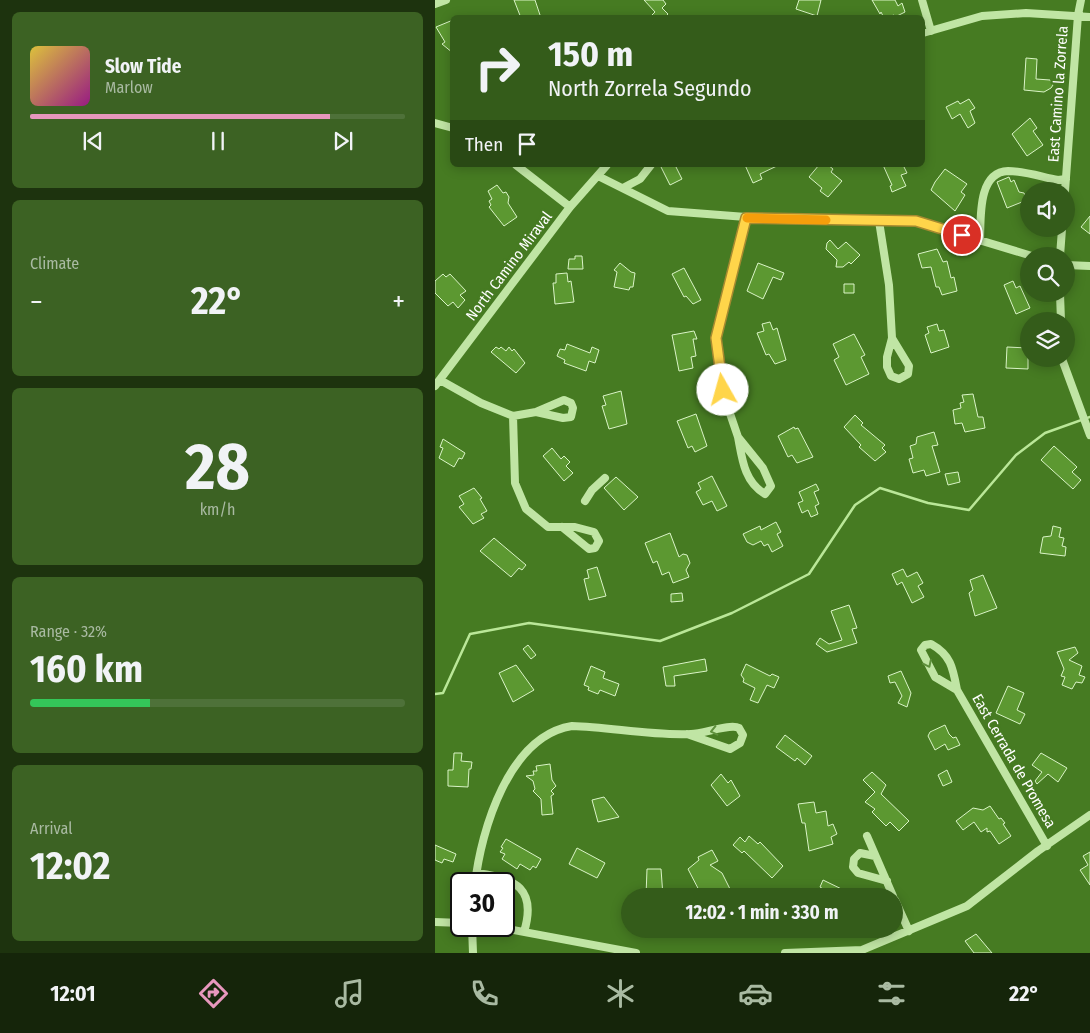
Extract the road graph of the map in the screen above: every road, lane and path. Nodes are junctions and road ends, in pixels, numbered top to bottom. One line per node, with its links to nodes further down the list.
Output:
1 (446, 0): 4 (street)
2 (922, 0): 5 (street)
3 (1081, 0): 6 (street, East Camino la Zorrela)
4 (435, 4)
5 (924, 15)
6 (1078, 15): 7 (street); 9 (street); 16 (street, East Camino la Zorrela)
7 (1090, 17)
8 (925, 19): 9 (street)
9 (927, 32)
10 (435, 123): 11 (street)
11 (450, 127)
12 (519, 167): 19 (street)
13 (605, 167): 15 (street, North Camino Miraval)
14 (649, 167): 18 (street)
15 (598, 176): 18 (street); 19 (street, North Camino Miraval)
16 (1066, 179): 17 (street, East Camino la Zorrela); 22 (street)
17 (1066, 182)
18 (623, 188): 20 (street)
19 (570, 208): 28 (street, North Camino Miraval)
20 (746, 218): 21 (street); 32 (street)
21 (879, 221): 22 (street); 26 (street)
22 (980, 240): 23 (street)
23 (1020, 252)
24 (1075, 265): 25 (street)
25 (1090, 266)
26 (891, 338): 26 (street)
27 (1065, 367): 31 (street)
28 (437, 383): 30 (street)
29 (537, 412): 30 (street)
30 (513, 416): 35 (street)
31 (1090, 436)
32 (738, 437): 32 (street)
33 (605, 478): 34 (street)
34 (585, 501)
35 (562, 527)
36 (957, 690): 36 (street, East Cerrada de Promesa, one-way to 36); 40 (street, East Cerrada de Promesa)
37 (687, 734): 37 (street, one-way to 37); 42 (street)
38 (1090, 815): 40 (street)
39 (867, 836): 41 (street)
40 (1047, 846): 50 (street)
41 (875, 856): 43 (street); 43 (street)
42 (477, 872)
43 (887, 881): 45 (street)
44 (515, 885): 51 (street)
45 (890, 888)
46 (903, 917): 50 (street)
47 (435, 922): 48 (street)
48 (450, 923)
49 (515, 930): 51 (street)
50 (909, 930): 55 (street)
51 (524, 932): 54 (street)
52 (472, 937): 53 (street)
53 (473, 953)
54 (637, 953)
55 (785, 953)

